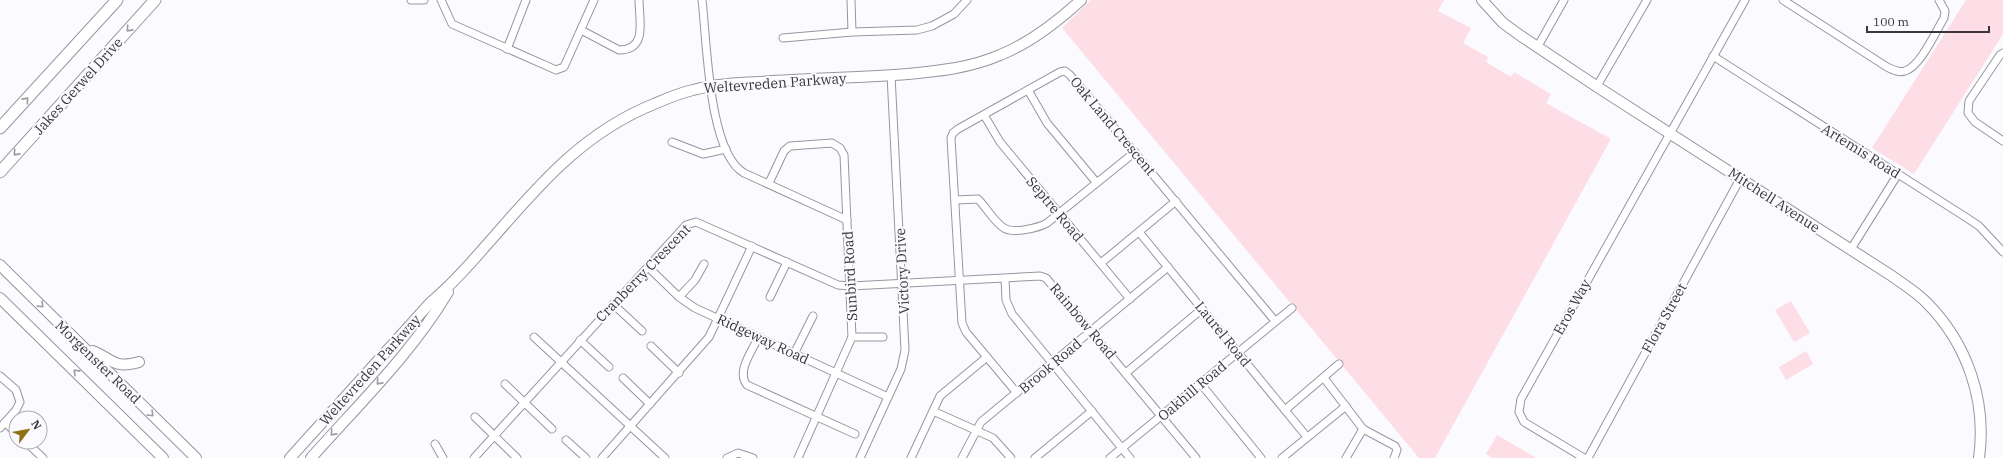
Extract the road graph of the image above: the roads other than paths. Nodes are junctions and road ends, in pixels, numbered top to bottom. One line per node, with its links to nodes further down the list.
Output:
1 (117, 0): 31 (main road, Jakes Gerwel Drive, one-way to 1)
2 (155, 0): 37 (main road, Jakes Gerwel Drive, one-way to 37)
3 (411, 0): 4 (street)
4 (424, 0)
5 (441, 0): 23 (street)
6 (526, 0): 23 (street)
7 (594, 0): 19 (street)
8 (639, 0): 19 (street)
9 (702, 0): 27 (street, Sunbird Road)
10 (851, 0): 20 (street)
11 (967, 0): 20 (street)
12 (1081, 0): 26 (street, Weltevreden Parkway)
13 (1482, 0): 22 (street, Mitchell Avenue)
14 (1564, 0): 22 (street)
15 (1647, 0): 28 (street)
16 (1745, 0): 25 (street, Eros Way)
17 (1783, 0): 18 (street)
18 (1939, 0)
19 (580, 30): 23 (street)
20 (852, 32): 21 (street)
21 (783, 38)
22 (1538, 46): 28 (street, Mitchell Avenue)
23 (507, 49)
24 (2003, 53): 33 (street)
25 (1713, 56): 32 (street, Eros Way); 38 (street, Artemis Road)
26 (891, 75): 27 (street, Weltevreden Parkway); 58 (street, Victory Drive)
27 (710, 86): 35 (street, Sunbird Road); 59 (street, Weltevreden Parkway)
28 (1597, 86): 32 (street, Mitchell Avenue)
29 (1028, 90): 30 (street, Oak Land Crescent); 36 (street, Oak Land Crescent); 40 (street)
30 (984, 115): 42 (street, Oak Land Crescent); 44 (street, Septre Road)
31 (0, 128)
32 (1670, 133): 39 (street, Mitchell Avenue); 145 (street, Eros Way)
33 (2003, 141)
34 (672, 142): 35 (street)
35 (726, 148): 41 (street, Sunbird Road)
36 (1135, 152): 40 (street); 43 (street, Oak Land Crescent)
37 (0, 172)
38 (1898, 174): 48 (street); 49 (street, Artemis Road)
39 (1740, 178): 48 (street, Mitchell Avenue); 146 (street, Flora Street)
40 (1096, 182): 44 (street)
41 (769, 183): 45 (street, Sunbird Road); 45 (street)
42 (956, 200): 44 (street); 57 (street, Oak Land Crescent)
43 (1176, 201): 46 (street); 70 (street, Oak Land Crescent)
44 (1059, 214): 51 (street, Septre Road)
45 (847, 220): 60 (street, Sunbird Road)
46 (1139, 232): 51 (street); 55 (street, Laurel Road)
47 (752, 246): 50 (street, Cranberry Crescent); 54 (street, Cranberry Crescent); 69 (street)
48 (1851, 249): 147 (street, Mitchell Avenue)
49 (2003, 252)
50 (787, 262): 60 (street, Cranberry Crescent); 62 (street)
51 (1101, 263): 64 (street, Septre Road)
52 (704, 264): 61 (street)
53 (0, 266): 79 (street, Morgenster Road, one-way to 79)
54 (648, 267): 61 (street, Ridgeway Road); 65 (street, Cranberry Crescent)
55 (1168, 267): 64 (street, Brook Road); 67 (street, Laurel Road)
56 (1005, 279): 57 (street, Rainbow Road); 72 (street, Rainbow Road); 85 (street)
57 (959, 280): 58 (street, Rainbow Road); 82 (street, Oak Land Crescent)
58 (902, 284): 60 (street, Cranberry Crescent); 97 (street, Victory Drive)
59 (452, 285): 123 (street, Weltevreden Parkway); 124 (street, Weltevreden Parkway, one-way to 124)
60 (851, 286): 74 (street, Sunbird Road)
61 (679, 297): 69 (street, Ridgeway Road)
62 (770, 297)
63 (0, 298): 121 (street, Morgenster Road, one-way to 63)
64 (1130, 299): 72 (street, Brook Road)
65 (613, 304): 71 (street); 77 (street, Cranberry Crescent)
66 (1292, 308): 70 (street, Oakhill Road)
67 (1202, 309): 80 (street, Laurel Road); 89 (street)
68 (813, 316): 81 (street)
69 (719, 319): 76 (street, Ridgeway Road); 88 (street)
70 (1275, 321): 80 (street, Oakhill Road)
71 (642, 331)
72 (1091, 331): 85 (street, Brook Road); 89 (street, Rainbow Road)
73 (534, 337): 84 (street)
74 (852, 337): 75 (street); 90 (street, Sunbird Road)
75 (883, 337)
76 (758, 338): 81 (street, Ridgeway Road); 105 (street)
77 (580, 340): 84 (street, Cranberry Crescent); 87 (street)
78 (651, 346): 88 (street)
79 (84, 347): 83 (street); 122 (street, Morgenster Road, one-way to 122)
80 (1238, 353): 95 (street, Oakhill Road); 101 (street, Laurel Road)
81 (794, 354): 90 (street, Ridgeway Road)
82 (987, 357): 96 (street, Oak Land Crescent); 102 (street)
83 (139, 362)
84 (561, 363): 98 (street, Cranberry Crescent); 108 (street)
85 (1053, 363): 96 (street, Brook Road); 103 (street)
86 (1339, 364): 93 (street)
87 (609, 366)
88 (679, 372): 99 (street)
89 (1127, 372): 104 (street, Rainbow Road)
90 (836, 373): 97 (street, Ridgeway Road); 105 (street, Sunbird Road)
91 (0, 376): 107 (street)
92 (623, 378): 99 (street)
93 (1324, 378): 100 (street); 101 (street)
94 (505, 384): 98 (street)
95 (1201, 384): 104 (street, Oakhill Road); 142 (street)
96 (1017, 393): 111 (street, Brook Road)
97 (888, 397): 134 (street, Victory Drive)
98 (525, 402): 110 (street); 113 (street, Cranberry Crescent)
99 (650, 404): 108 (street)
100 (1346, 406): 109 (street); 114 (street)
101 (1285, 410): 114 (street, Laurel Road)
102 (933, 411): 111 (street); 135 (street)
103 (1092, 411): 117 (street); 138 (street)
104 (1162, 416): 117 (street, Oakhill Road); 141 (street, Rainbow Road)
105 (816, 417): 112 (street); 133 (street, Sunbird Road)
106 (475, 418): 113 (street)
107 (3, 425)
108 (630, 426): 129 (street); 130 (street)
109 (1363, 428): 119 (street); 144 (street)
110 (552, 429)
111 (975, 431): 136 (street, Brook Road); 137 (street)
112 (855, 434)
113 (494, 436): 126 (street, Cranberry Crescent); 127 (street)
114 (1307, 437): 143 (street)
115 (566, 440): 128 (street)
116 (434, 444): 125 (street)
117 (1123, 448): 139 (street, Oakhill Road); 140 (street)
118 (34, 450): 120 (street)
119 (1395, 457)
120 (43, 458)
121 (163, 458)
122 (196, 458)
123 (290, 458)
124 (311, 458)
125 (443, 458)
126 (474, 458)
127 (517, 458)
128 (586, 458)
129 (602, 458)
130 (665, 458)
131 (728, 458): 132 (street)
132 (753, 458)
133 (798, 458)
134 (860, 458)
135 (911, 458)
136 (962, 458)
137 (1011, 458)
138 (1035, 458)
139 (1110, 458)
140 (1130, 458)
141 (1196, 458)
142 (1262, 458)
143 (1282, 458)
144 (1346, 458)
145 (1584, 458)
146 (1588, 458)
147 (1979, 458)

